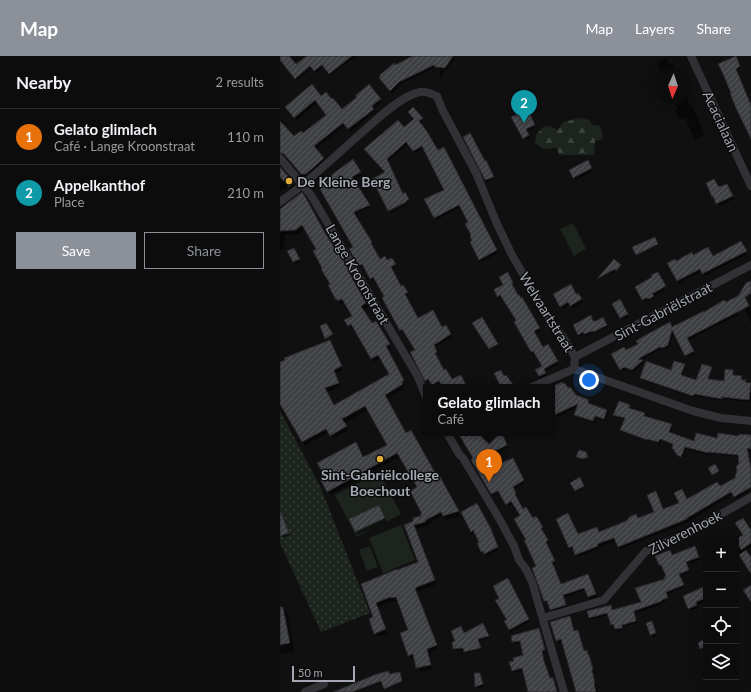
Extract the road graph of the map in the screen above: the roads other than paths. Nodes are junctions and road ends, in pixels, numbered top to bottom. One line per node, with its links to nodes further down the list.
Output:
1 (692, 56): 4 (street, Acacialaan)
2 (280, 158): 3 (street, Lange Kroonstraat)
3 (303, 184): 5 (street); 7 (street, Welvaartstraat); 10 (street, Lange Kroonstraat)
4 (751, 186)
5 (280, 202)
6 (751, 265): 7 (street, Sint-Gabriëlstraat)
7 (575, 357): 8 (street, Welvaartstraat)
8 (574, 369): 9 (street); 11 (street, Welvaartstraat)
9 (539, 384)
10 (423, 389)
11 (751, 421)
12 (449, 436): 14 (street)
13 (751, 497): 14 (street, Zilverenhoek)
14 (543, 618): 17 (street)
15 (324, 684): 16 (street)
16 (305, 692)
17 (564, 692)

